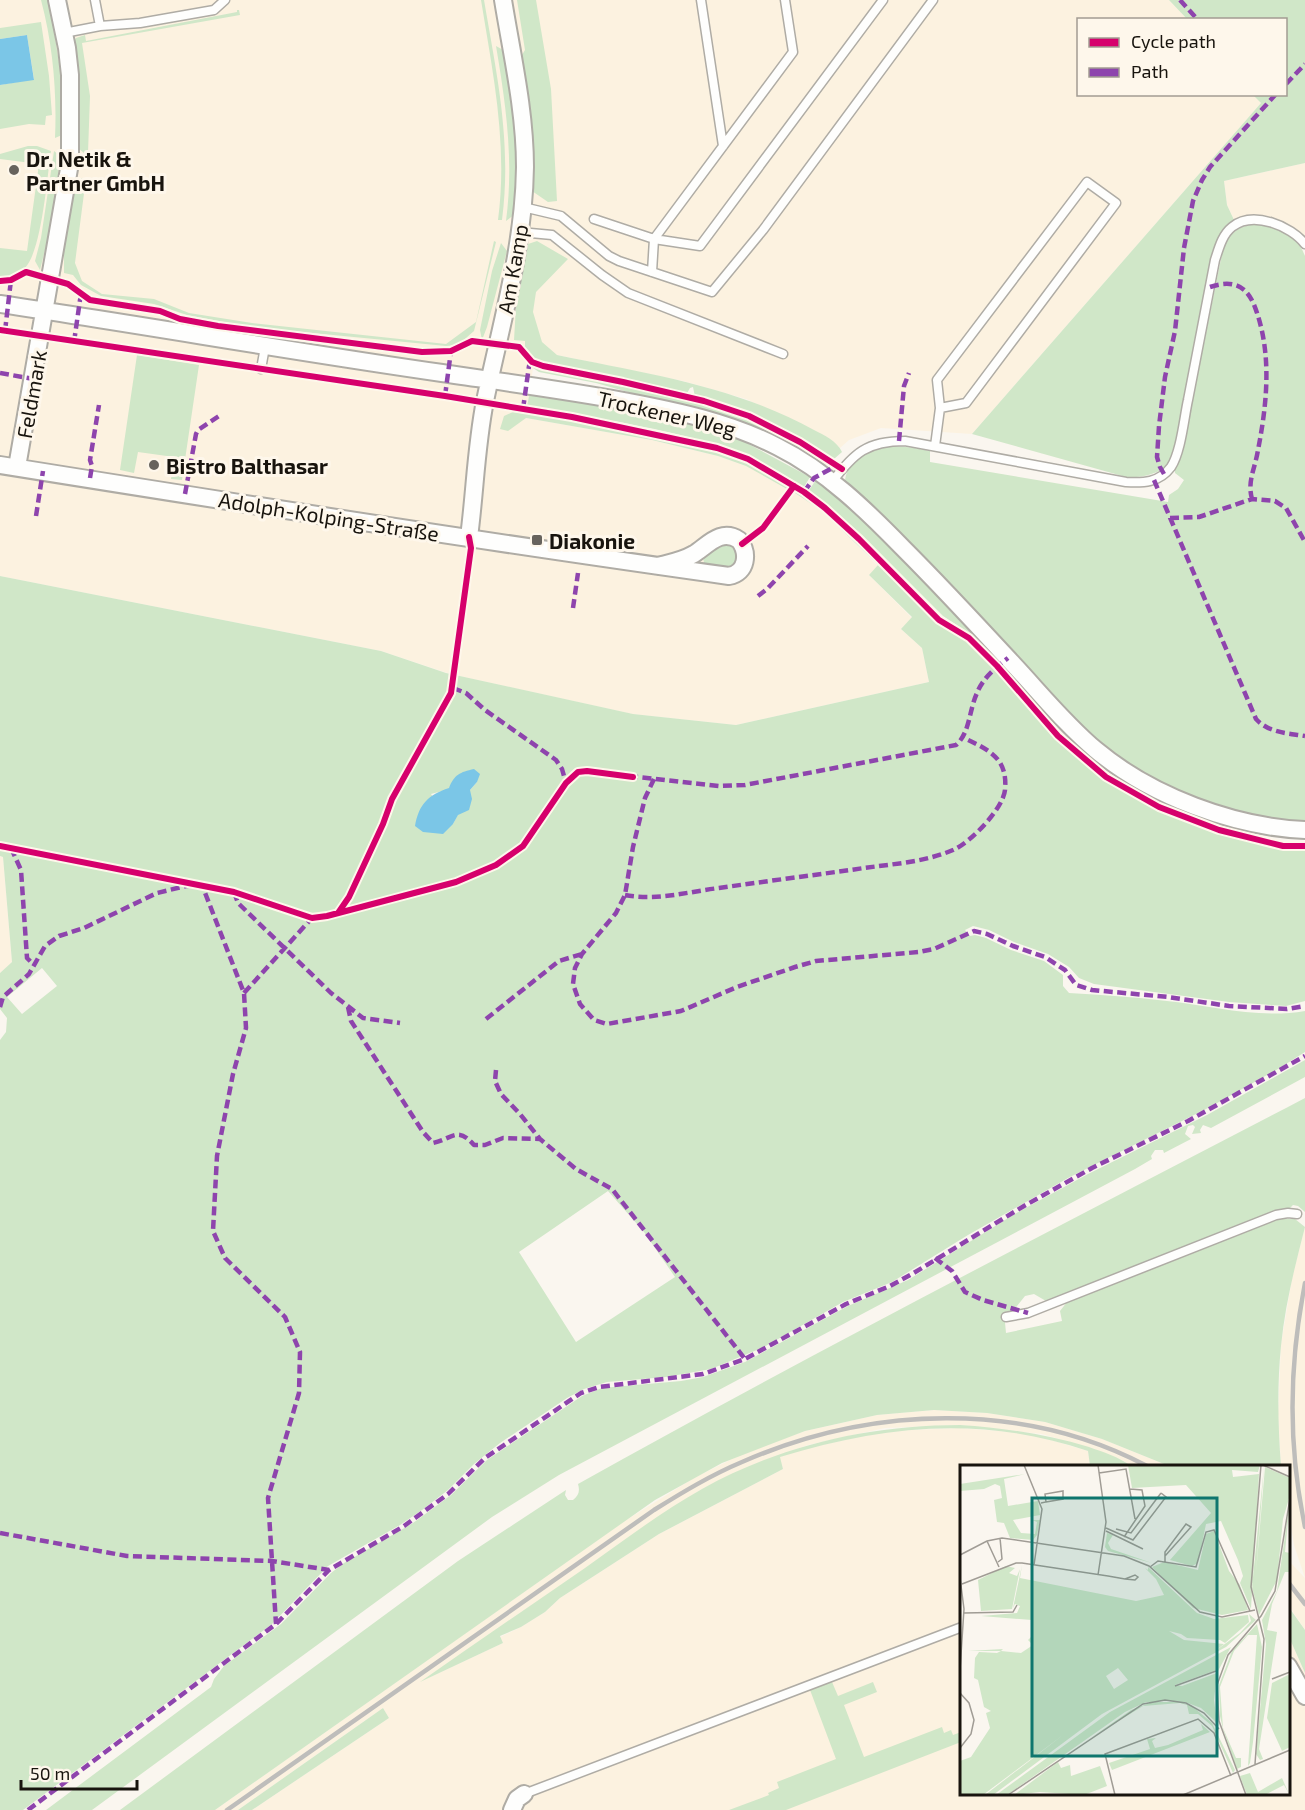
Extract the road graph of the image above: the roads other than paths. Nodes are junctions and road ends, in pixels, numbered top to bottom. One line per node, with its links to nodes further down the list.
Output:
1 (57, 0): 10 (street, Feldmark)
2 (95, 0): 9 (lane)
3 (225, 0): 9 (lane)
4 (503, 0): 12 (street, Am Kamp)
5 (700, 0): 11 (lane)
6 (785, 0): 11 (lane)
7 (883, 0): 15 (lane)
8 (933, 0): 17 (lane)
9 (100, 26): 10 (lane)
10 (64, 33): 19 (street, Feldmark)
11 (723, 146): 15 (lane)
12 (523, 207): 14 (street, Am Kamp); 17 (lane)
13 (594, 219): 15 (lane)
14 (520, 232): 21 (lane); 23 (street, Am Kamp)
15 (654, 239): 17 (lane)
16 (1305, 244): 25 (lane)
17 (652, 272)
18 (0, 303): 19 (street, Trockener Weg)
19 (45, 310): 20 (street, Trockener Weg); 27 (street, Feldmark)
20 (265, 347): 22 (lane); 23 (street, Trockener Weg)
21 (783, 354)
22 (261, 369)
23 (490, 380): 28 (street, Trockener Weg); 29 (street, Am Kamp)
24 (939, 408): 24 (lane); 25 (lane)
25 (935, 446): 28 (lane)
26 (0, 465): 27 (street, Adolph-Kolping-Straße)
27 (17, 467): 29 (street, Adolph-Kolping-Straße)
28 (832, 482): 31 (street, Trockener Weg)
29 (469, 537): 30 (street, Adolph-Kolping-Straße)
30 (658, 566): 30 (street, Adolph-Kolping-Straße)
31 (1305, 830)
32 (1297, 1214): 33 (lane)
33 (1006, 1317)
34 (960, 1629): 37 (lane)
35 (1290, 1669): 36 (street)
36 (1305, 1695)
37 (524, 1794): 38 (street)
38 (512, 1810)

